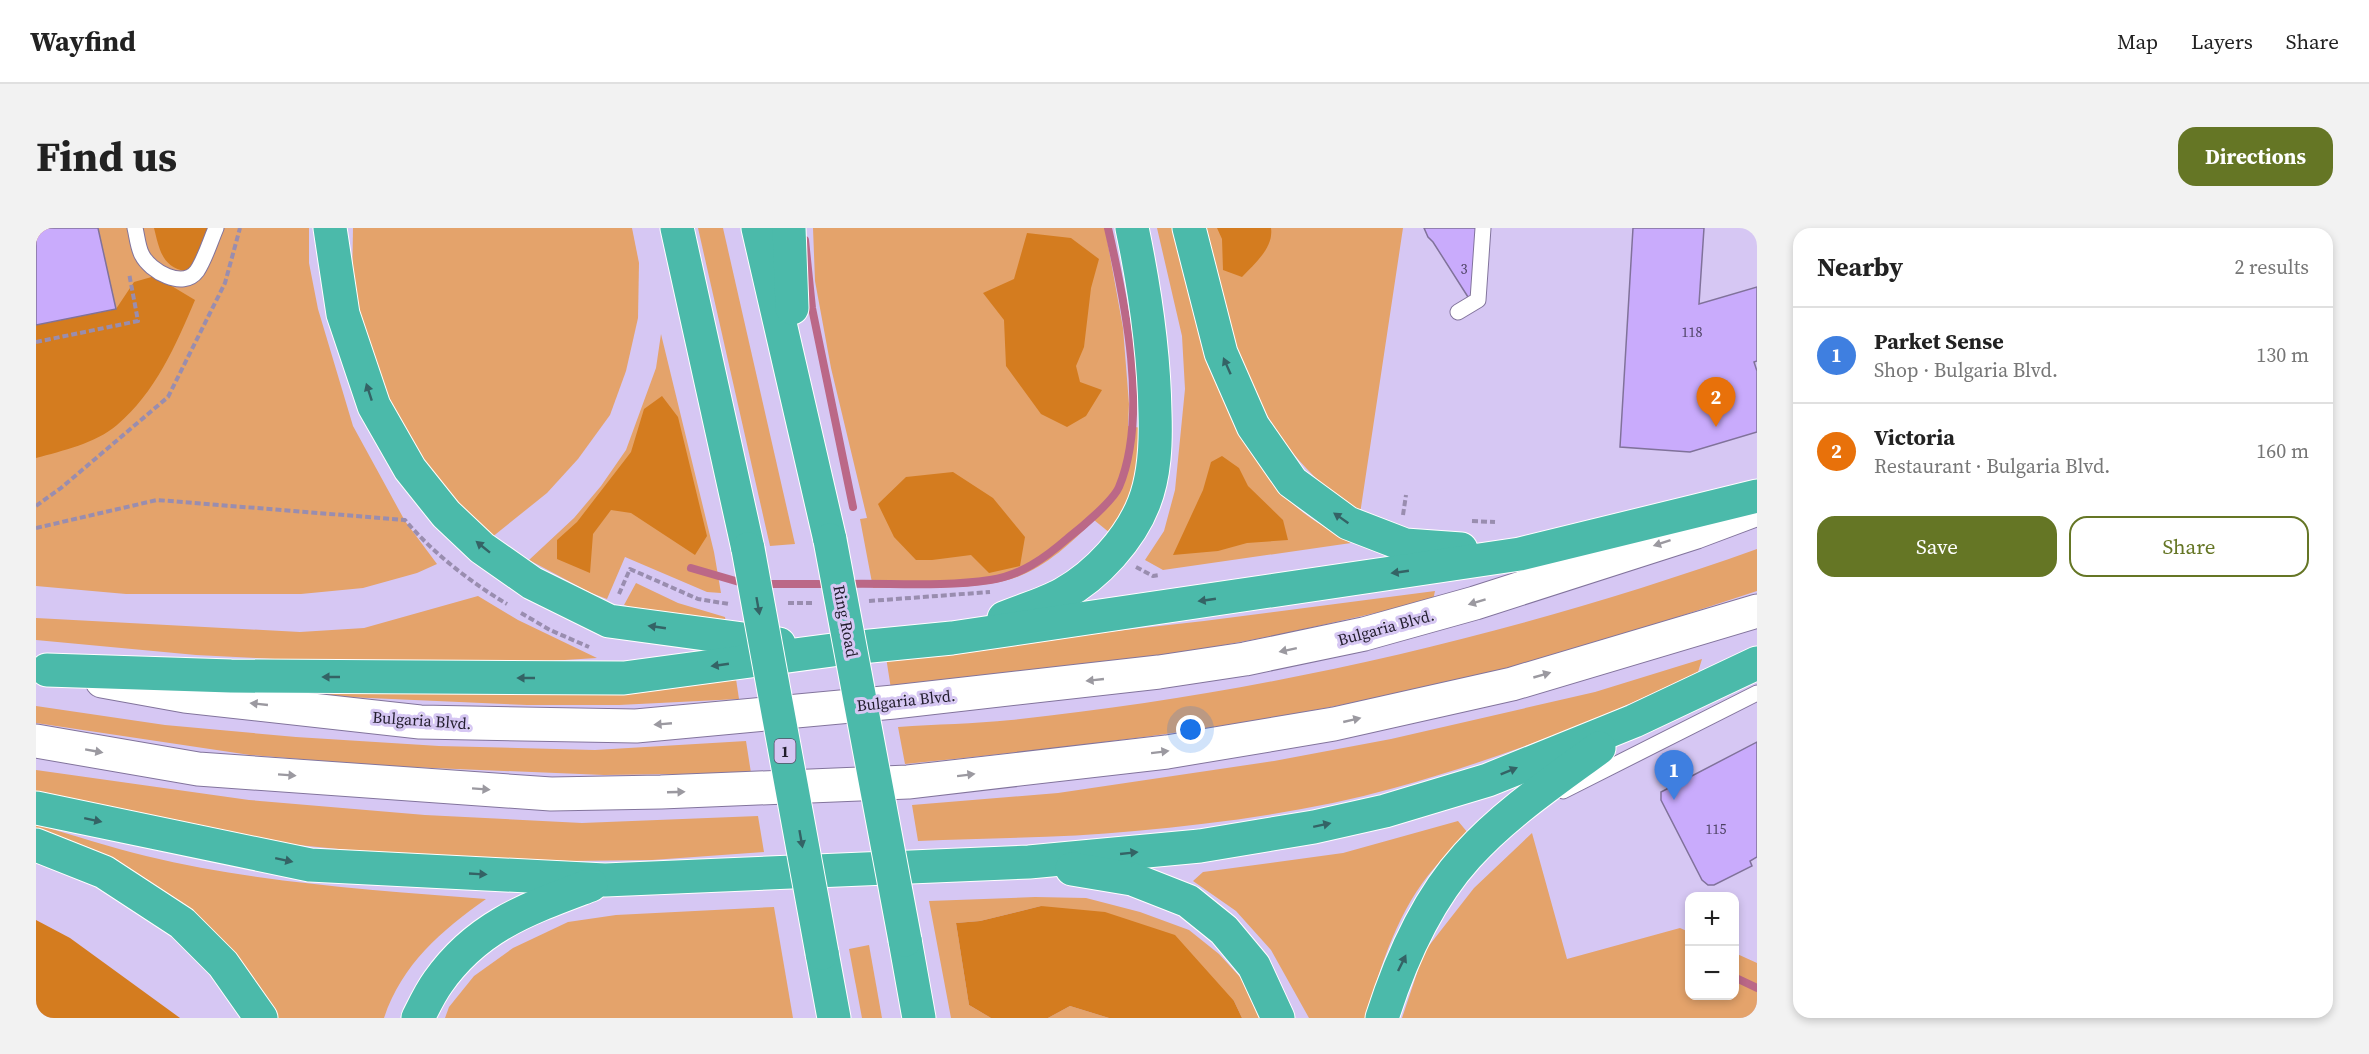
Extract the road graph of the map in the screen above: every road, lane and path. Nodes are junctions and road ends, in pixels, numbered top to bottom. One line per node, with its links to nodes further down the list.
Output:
1 (135, 228): 11 (lane)
2 (216, 228): 11 (lane)
3 (240, 228): 17 (path)
4 (330, 228): 27 (highway, one-way to 4)
5 (677, 228): 40 (highway, 1, one-way to 40, bridge)
6 (758, 228): 14 (highway, Ring Road)
7 (789, 228): 14 (highway)
8 (1132, 228): 26 (highway)
9 (1189, 228): 22 (highway, one-way to 9)
10 (1483, 228): 12 (lane)
11 (152, 268): 13 (path)
12 (1458, 312)
13 (36, 342)
14 (796, 388): 41 (highway, Ring Road, bridge)
15 (1406, 495): 19 (path)
16 (1757, 496): 22 (highway)
17 (36, 506)
18 (1757, 509): 29 (main road, Bulgaria Blvd., one-way to 29)
19 (1403, 516)
20 (405, 520): 21 (path)
21 (36, 528)
22 (1520, 554): 26 (highway, one-way to 26)
23 (1135, 567): 24 (path)
24 (1153, 576)
25 (1757, 611): 32 (main road, one-way to 25)
26 (952, 638): 27 (highway)
27 (840, 649): 29 (highway, one-way to 29)
28 (1757, 663): 31 (highway)
29 (41, 669)
30 (1757, 693): 34 (lane)
31 (1634, 721): 34 (highway); 36 (highway, one-way to 31)
32 (36, 741)
33 (36, 808): 37 (highway, one-way to 37)
34 (1507, 819): 43 (highway, one-way to 34)
35 (36, 845): 38 (highway)
36 (1029, 862): 37 (highway); 42 (highway)
37 (605, 880): 39 (highway)
38 (261, 1018)
39 (418, 1018)
40 (834, 1018)
41 (918, 1018)
42 (1278, 1018)
43 (1382, 1018)

